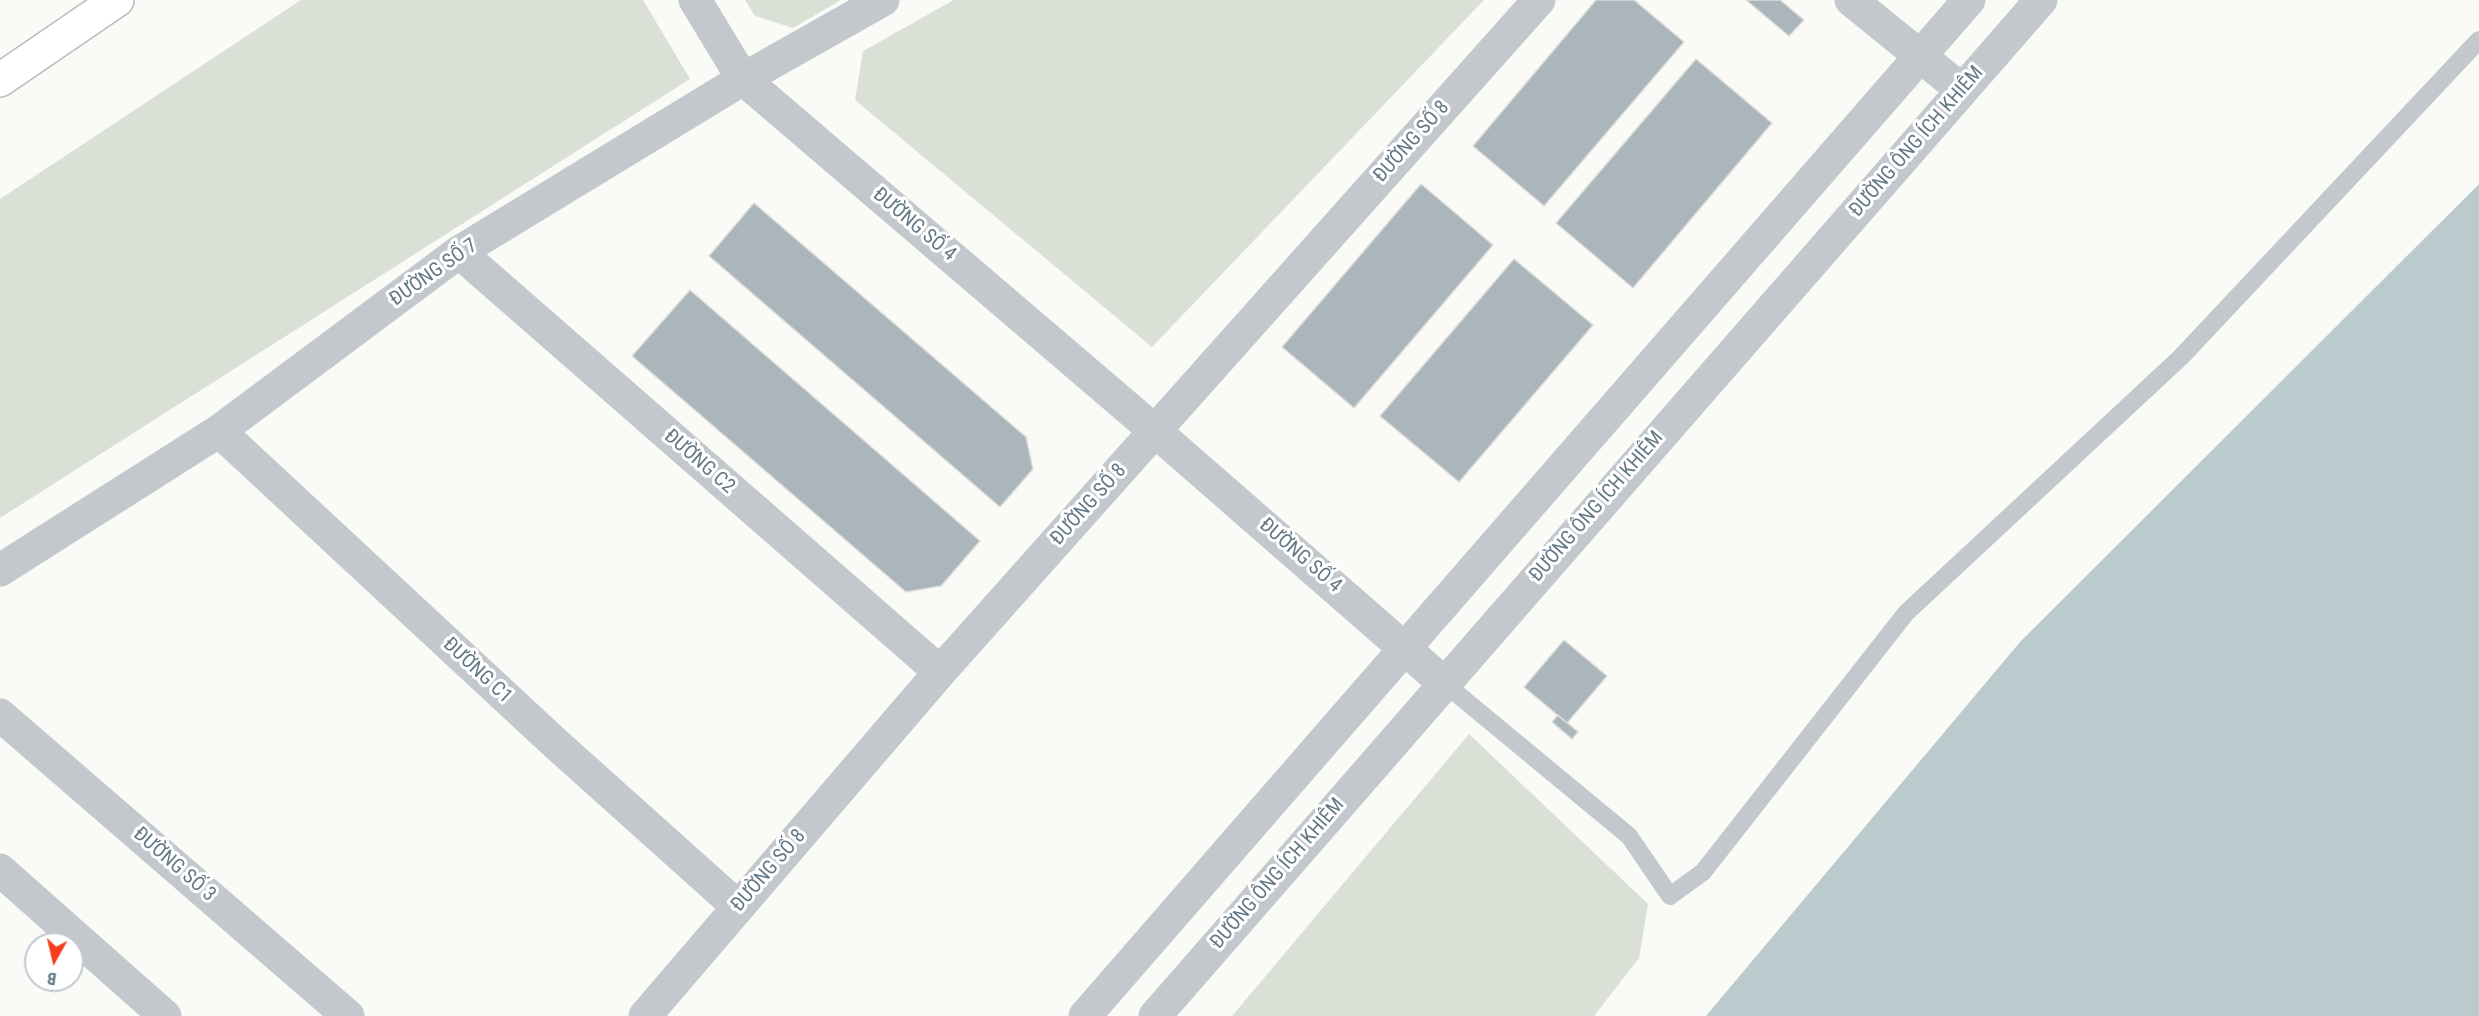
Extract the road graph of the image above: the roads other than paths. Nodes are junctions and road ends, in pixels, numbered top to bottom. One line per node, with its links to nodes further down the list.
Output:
1 (117, 0): 11 (main road)
2 (694, 0): 10 (street, ĐƯỜNG SỐ 4)
3 (883, 0): 10 (street, ĐƯỜNG SỐ 7)
4 (1539, 0): 15 (street, ĐƯỜNG SỐ 8)
5 (1851, 0): 9 (street)
6 (1969, 0): 9 (street)
7 (2041, 0): 12 (street, ĐƯỜNG ÔNG ÍCH KHIÊM)
8 (2479, 40): 19 (lane)
9 (1921, 55): 12 (street); 17 (street)
10 (743, 79): 13 (street, ĐƯỜNG SỐ 7); 15 (street, ĐƯỜNG SỐ 4)
11 (0, 80)
12 (1962, 90): 19 (street, ĐƯỜNG ÔNG ÍCH KHIÊM)
13 (459, 252): 14 (street, ĐƯỜNG SỐ 7); 18 (street, ĐƯỜNG C2)
14 (219, 431): 16 (street, ĐƯỜNG SỐ 7); 22 (street, ĐƯỜNG C1)
15 (1155, 431): 17 (street, ĐƯỜNG SỐ 4); 18 (street, ĐƯỜNG SỐ 8)
16 (0, 570)
17 (1406, 647): 19 (street, ĐƯỜNG SỐ 4); 26 (street)
18 (940, 672): 22 (street, ĐƯỜNG SỐ 8)
19 (1444, 683): 27 (street, ĐƯỜNG ÔNG ÍCH KHIÊM)
20 (0, 715): 24 (street, ĐƯỜNG SỐ 3)
21 (0, 870): 23 (street)
22 (738, 907): 25 (street, ĐƯỜNG SỐ 8)
23 (165, 1016)
24 (348, 1016)
25 (645, 1016)
26 (1084, 1016)
27 (1155, 1016)

